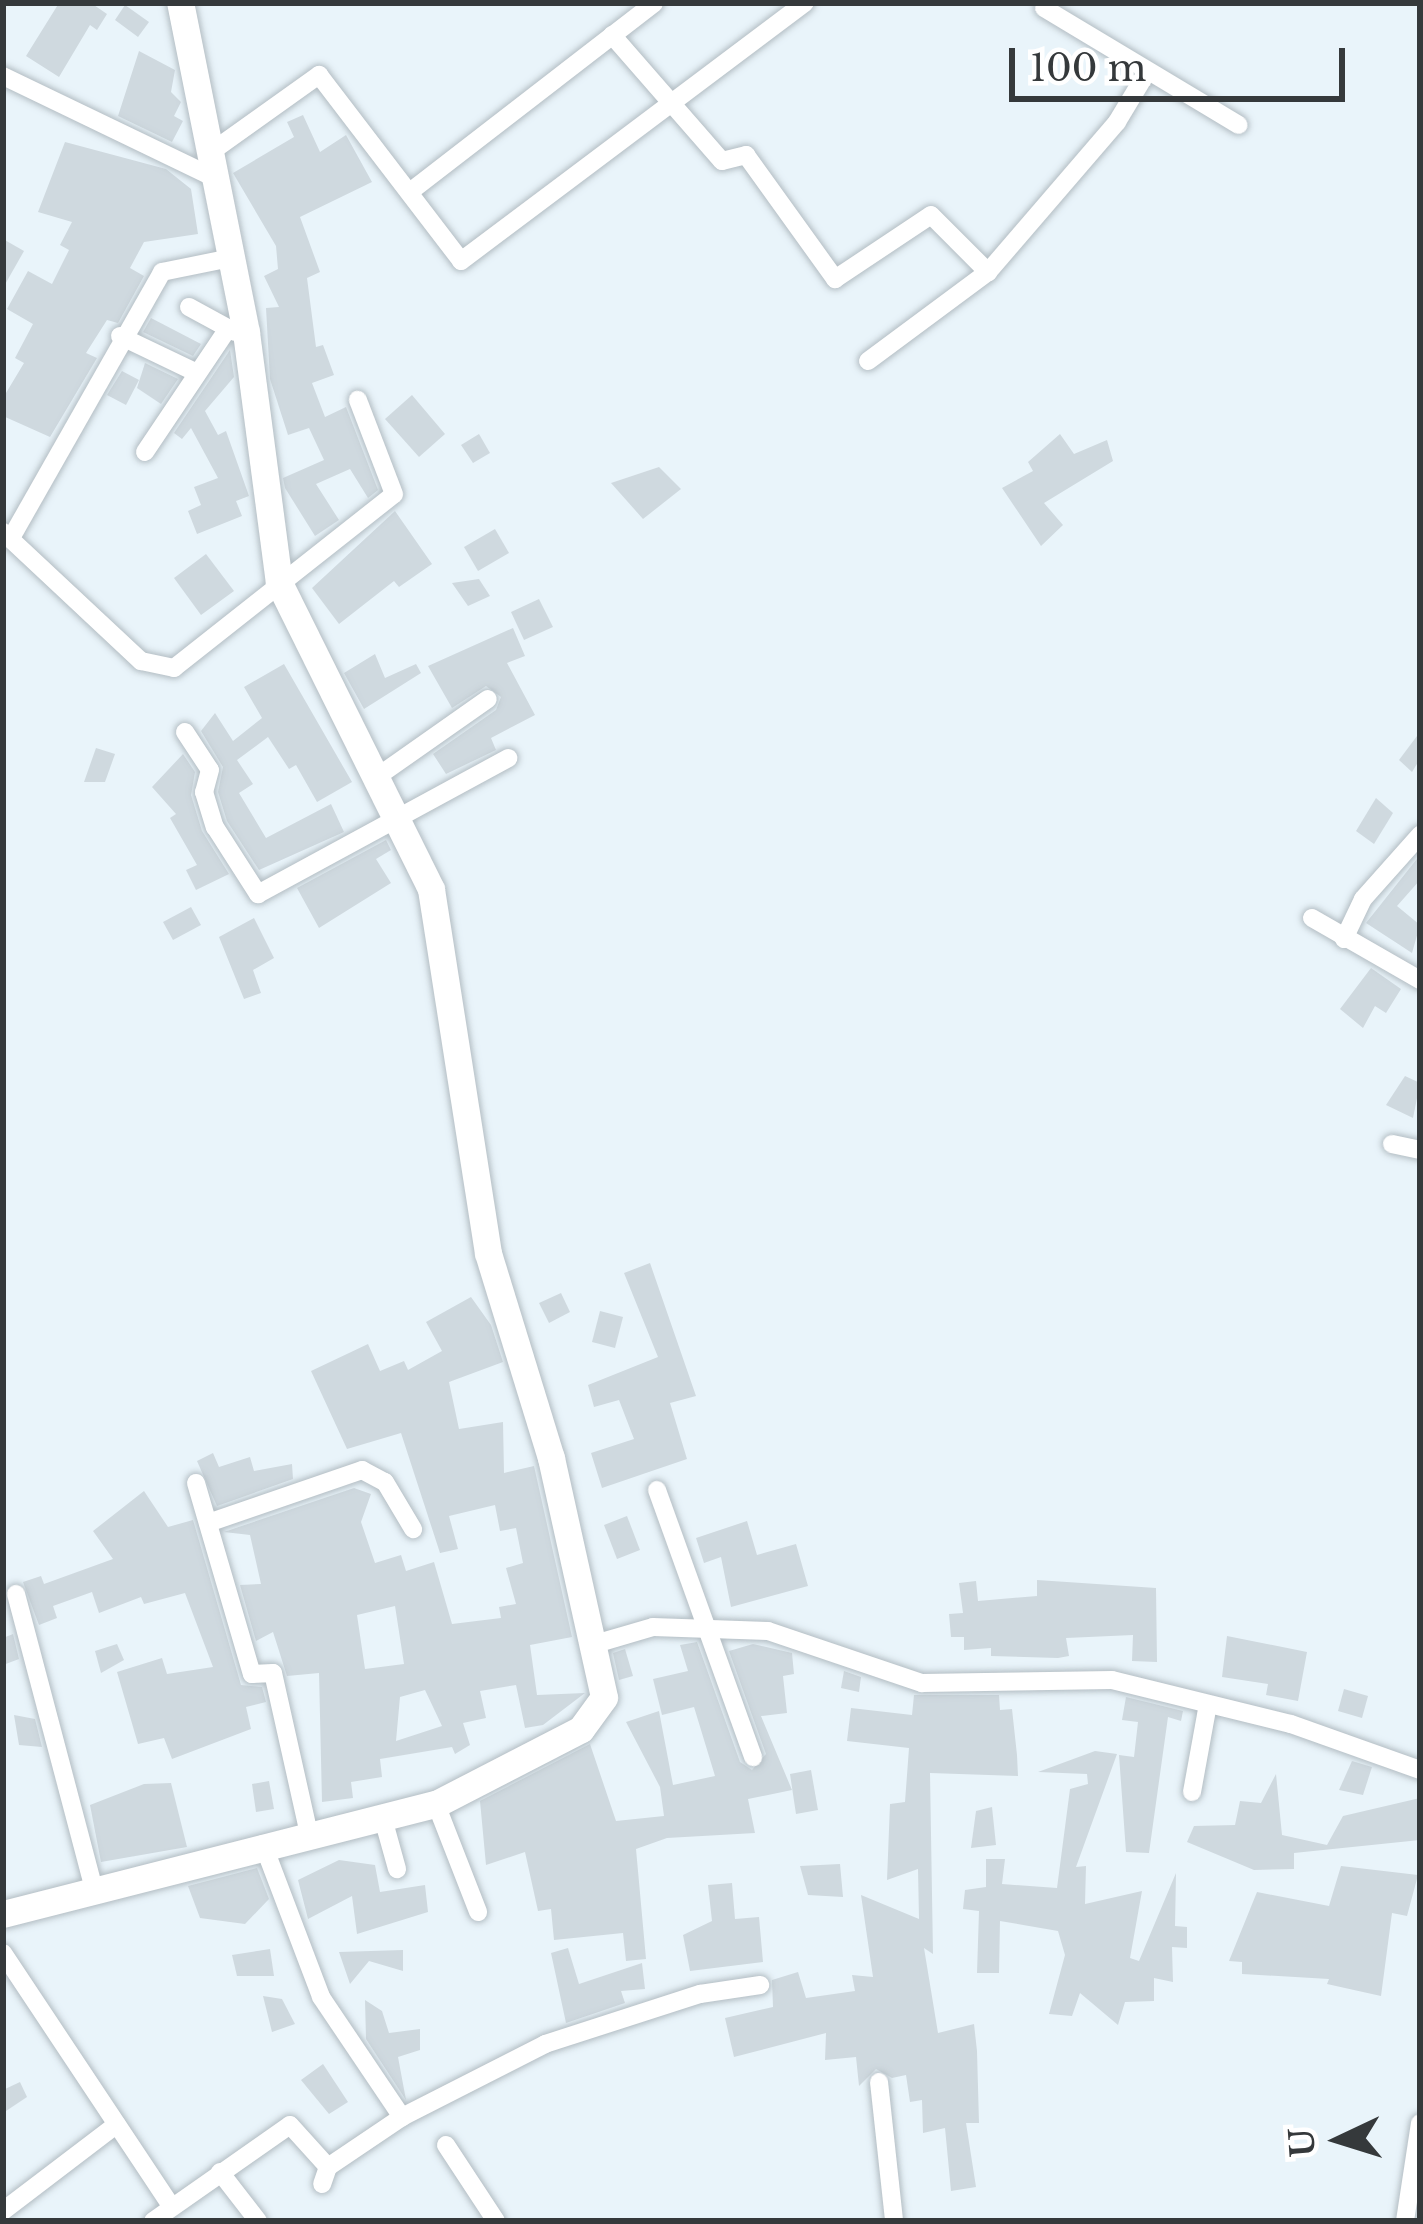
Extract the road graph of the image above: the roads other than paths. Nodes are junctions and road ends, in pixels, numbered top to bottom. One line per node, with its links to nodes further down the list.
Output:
1 (180, 3): 10 (street)
2 (654, 3): 5 (street)
3 (805, 3): 8 (street)
4 (1044, 8): 6 (street)
5 (612, 35): 8 (street); 11 (street)
6 (1147, 72): 9 (street); 13 (street)
7 (3, 76): 10 (street)
8 (670, 100): 11 (street); 13 (street)
9 (1239, 125)
10 (212, 164): 11 (street); 12 (street)
11 (411, 191)
12 (231, 258): 15 (street); 16 (street)
13 (988, 272): 17 (street)
14 (189, 307): 15 (street)
15 (236, 332): 18 (street); 22 (street)
16 (120, 337): 18 (street); 21 (street)
17 (868, 361)
18 (195, 372): 20 (street)
19 (358, 400): 22 (street)
20 (145, 452)
21 (7, 535): 22 (street)
22 (280, 583): 26 (street)
23 (488, 699): 26 (street)
24 (185, 732): 27 (street)
25 (509, 758): 27 (street)
26 (374, 778): 27 (street)
27 (398, 817): 40 (street)
28 (1420, 835): 30 (street)
29 (1312, 919): 30 (street)
30 (1344, 939): 31 (street)
31 (1420, 980)
32 (1392, 1144): 33 (street)
33 (1420, 1150)
34 (196, 1483): 36 (street)
35 (657, 1490): 39 (street)
36 (208, 1523): 37 (street); 47 (street)
37 (412, 1529)
38 (16, 1594): 50 (street)
39 (708, 1628): 40 (street); 41 (street); 42 (street)
40 (595, 1644): 45 (street)
41 (1208, 1704): 43 (street); 44 (street)
42 (753, 1756)
43 (1420, 1770)
44 (1192, 1792)
45 (436, 1804): 46 (street); 51 (street)
46 (384, 1822): 47 (street); 49 (street)
47 (309, 1834): 48 (street)
48 (262, 1844): 50 (street); 56 (street)
49 (397, 1869)
50 (95, 1893): 52 (street)
51 (478, 1912)
52 (3, 1914)
53 (3, 1953): 58 (street)
54 (760, 1985): 56 (street)
55 (879, 2082): 66 (street)
56 (402, 2117): 60 (street)
57 (1420, 2123): 67 (street)
58 (117, 2124): 61 (street); 62 (street)
59 (446, 2145): 65 (street)
60 (220, 2171): 61 (street); 64 (street)
61 (172, 2206): 63 (street)
62 (3, 2211)
63 (153, 2221)
64 (258, 2221)
65 (496, 2221)
66 (894, 2221)
67 (1405, 2221)

